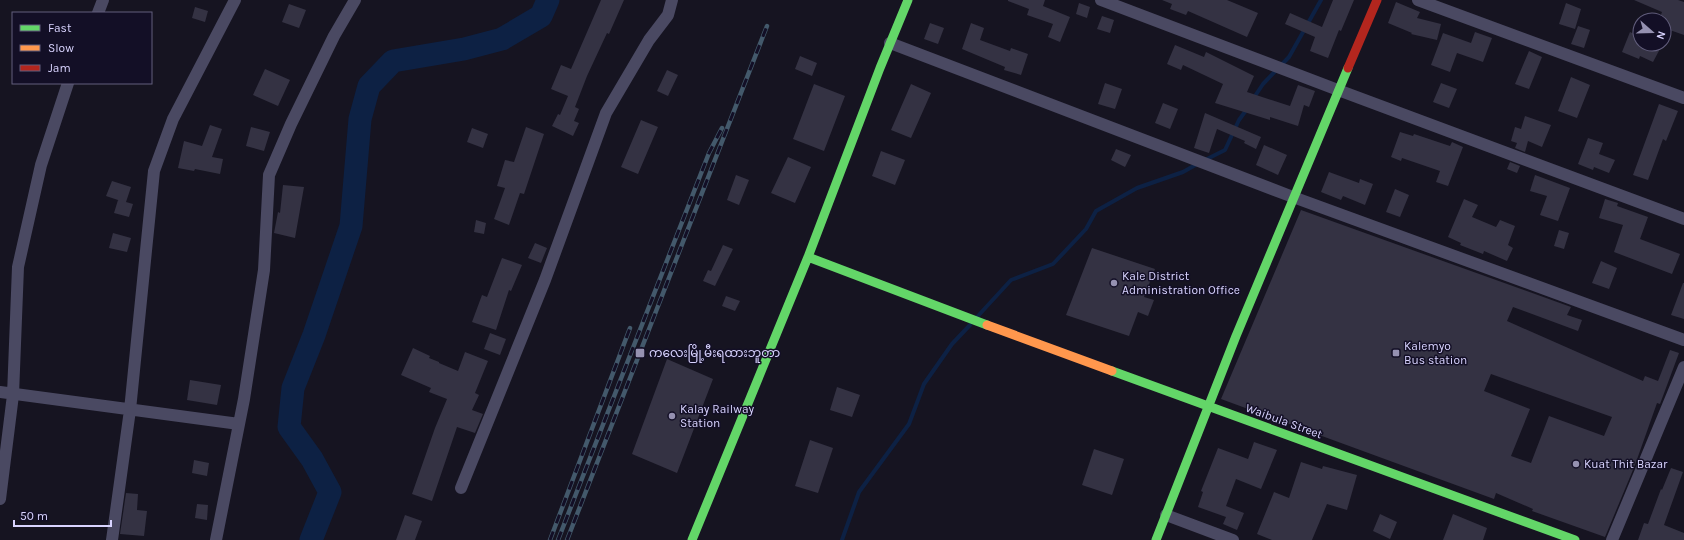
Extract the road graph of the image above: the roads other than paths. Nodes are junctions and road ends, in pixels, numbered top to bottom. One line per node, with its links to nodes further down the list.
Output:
1 (103, 0): 9 (street)
2 (235, 0): 22 (street)
3 (355, 0): 23 (street)
4 (672, 0): 24 (street)
5 (908, 0): 10 (street)
6 (1101, 0): 12 (street)
7 (1377, 0): 12 (street)
8 (1418, 0): 13 (street)
9 (98, 12)
10 (890, 44): 14 (street); 16 (street)
11 (68, 84): 20 (street)
12 (1338, 90): 14 (street); 15 (street)
13 (1684, 98)
14 (1293, 197): 17 (street); 21 (street)
15 (1684, 218)
16 (808, 257): 21 (street, Waibula Street); 29 (street)
17 (1684, 340)
18 (1684, 367): 33 (street)
19 (0, 392): 20 (street)
20 (12, 395): 22 (street); 25 (street)
21 (1207, 406): 26 (street); 32 (street, Waibula Street)
22 (130, 410): 23 (street); 27 (street)
23 (239, 424): 28 (street)
24 (461, 488)
25 (0, 499)
26 (1166, 514): 30 (street); 31 (street)
27 (112, 540)
28 (216, 540)
29 (692, 540)
30 (1156, 540)
31 (1233, 540)
32 (1575, 540)
33 (1612, 540)

